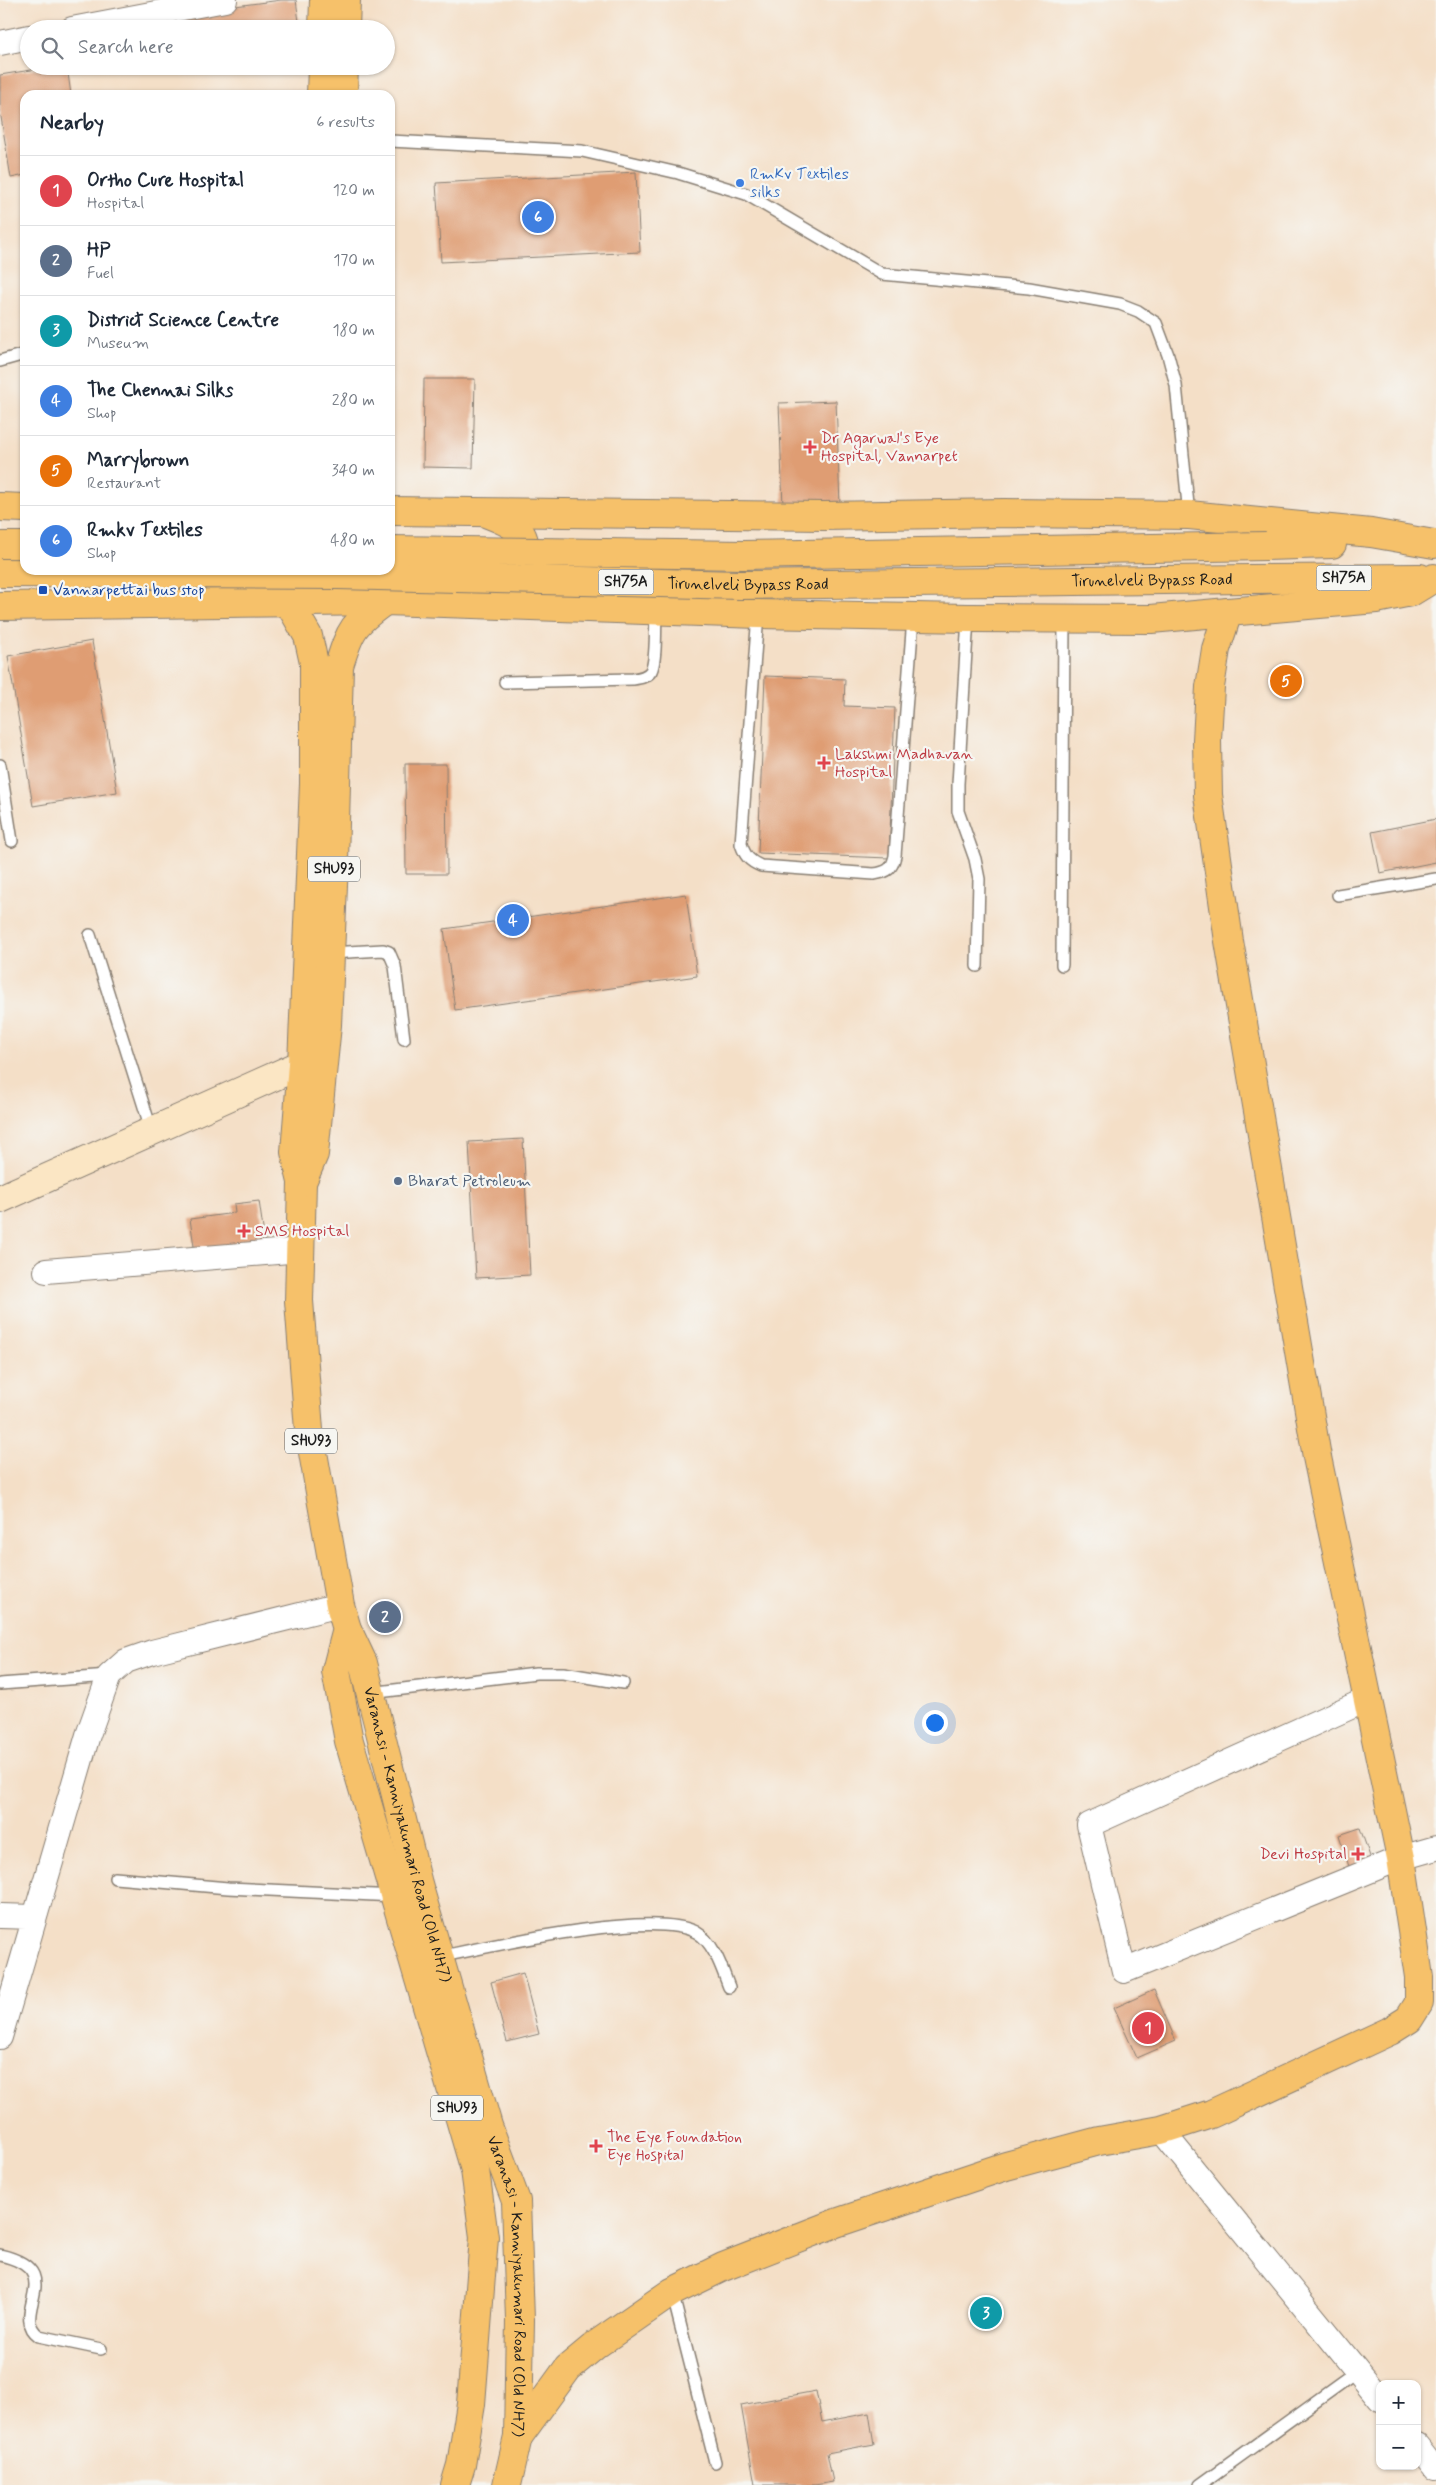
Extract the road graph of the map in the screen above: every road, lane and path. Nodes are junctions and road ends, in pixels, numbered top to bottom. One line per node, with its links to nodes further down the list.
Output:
1 (225, 0): 4 (street)
2 (324, 0): 5 (main road)
3 (346, 0): 6 (main road)
4 (119, 20)
5 (323, 20)
6 (345, 20)
7 (20, 39): 8 (street)
8 (0, 43)
9 (322, 75): 11 (main road)
10 (344, 75): 12 (main road)
11 (321, 90)
12 (343, 90)
13 (395, 141): 20 (lane)
14 (20, 355): 15 (lane)
15 (0, 361)
16 (0, 507): 17 (main road)
17 (20, 508)
18 (395, 510): 19 (main road)
19 (484, 513): 20 (main road); 32 (main road)
20 (1189, 515): 21 (main road)
21 (1435, 544): 24 (main road, Tirunelveli Bypass Road / SH75A, bridge)
22 (0, 546): 23 (main road)
23 (20, 546)
24 (395, 550)
25 (0, 573): 26 (main road, Tirunelveli Bypass Road / SH75A, bridge)
26 (20, 573)
27 (106, 575): 34 (main road)
28 (338, 575): 29 (main road, Tirunelveli Bypass Road / SH75A, bridge)
29 (1435, 578): 36 (main road)
30 (385, 601): 31 (main road); 32 (main road); 47 (main road, Varanasi - Kanniyakumari Road (Old NH7) / SHU93)
31 (289, 602): 34 (main road); 51 (main road, Varanasi - Kanniyakumari Road (Old NH7) / SHU93)
32 (491, 604): 35 (main road)
33 (0, 606): 34 (main road)
34 (135, 606)
35 (656, 610): 37 (main road); 41 (lane)
36 (1228, 612): 40 (main road); 62 (main road)
37 (758, 614): 38 (main road); 38 (lane)
38 (913, 618): 39 (main road)
39 (968, 618): 40 (main road); 49 (lane)
40 (1064, 618): 48 (lane)
41 (504, 682)
42 (0, 765): 43 (lane)
43 (12, 841)
44 (1436, 879): 45 (lane)
45 (1338, 894)
46 (90, 935): 52 (lane)
47 (330, 953): 50 (lane); 53 (main road, Varanasi - Kanniyakumari Road (Old NH7) / SHU93)
48 (1062, 965)
49 (977, 966)
50 (404, 1039)
51 (302, 1064): 52 (street); 53 (main road, Varanasi - Kanniyakumari Road (Old NH7) / SHU93)
52 (152, 1132): 54 (street)
53 (302, 1182): 55 (main road, Varanasi - Kanniyakumari Road (Old NH7) / SHU93)
54 (0, 1199)
55 (301, 1250): 56 (street); 57 (main road, Varanasi - Kanniyakumari Road (Old NH7) / SHU93)
56 (46, 1271)
57 (343, 1617): 58 (street); 61 (main road, Varanasi - Kanniyakumari Road (Old NH7) / SHU93); 66 (main road, Varanasi - Kanniyakumari Road (Old NH7) / SHU93)
58 (109, 1676): 60 (lane); 68 (street)
59 (623, 1683): 61 (lane)
60 (0, 1684)
61 (370, 1693): 69 (main road, Varanasi - Kanniyakumari Road (Old NH7) / SHU93)
62 (1368, 1699): 64 (main road); 64 (street)
63 (1436, 1848): 64 (street)
64 (1401, 1858): 71 (main road)
65 (115, 1878): 66 (lane)
66 (395, 1896): 83 (main road, Varanasi - Kanniyakumari Road (Old NH7) / SHU93)
67 (0, 1916): 68 (street)
68 (35, 1917): 72 (street)
69 (439, 1957): 70 (lane); 79 (main road, Varanasi - Kanniyakumari Road (Old NH7) / SHU93)
70 (729, 1987)
71 (1428, 2004): 73 (main road)
72 (0, 2037)
73 (1161, 2130): 75 (main road); 77 (street)
74 (0, 2255): 76 (lane)
75 (672, 2292): 79 (main road); 81 (lane)
76 (101, 2349)
77 (1358, 2371): 78 (street); 85 (lane)
78 (1376, 2394)
79 (518, 2437): 84 (main road, Varanasi - Kanniyakumari Road (Old NH7) / SHU93)
80 (1421, 2451): 82 (street)
81 (715, 2462)
82 (1436, 2470)
83 (455, 2485)
84 (507, 2485)
85 (1200, 2485)

